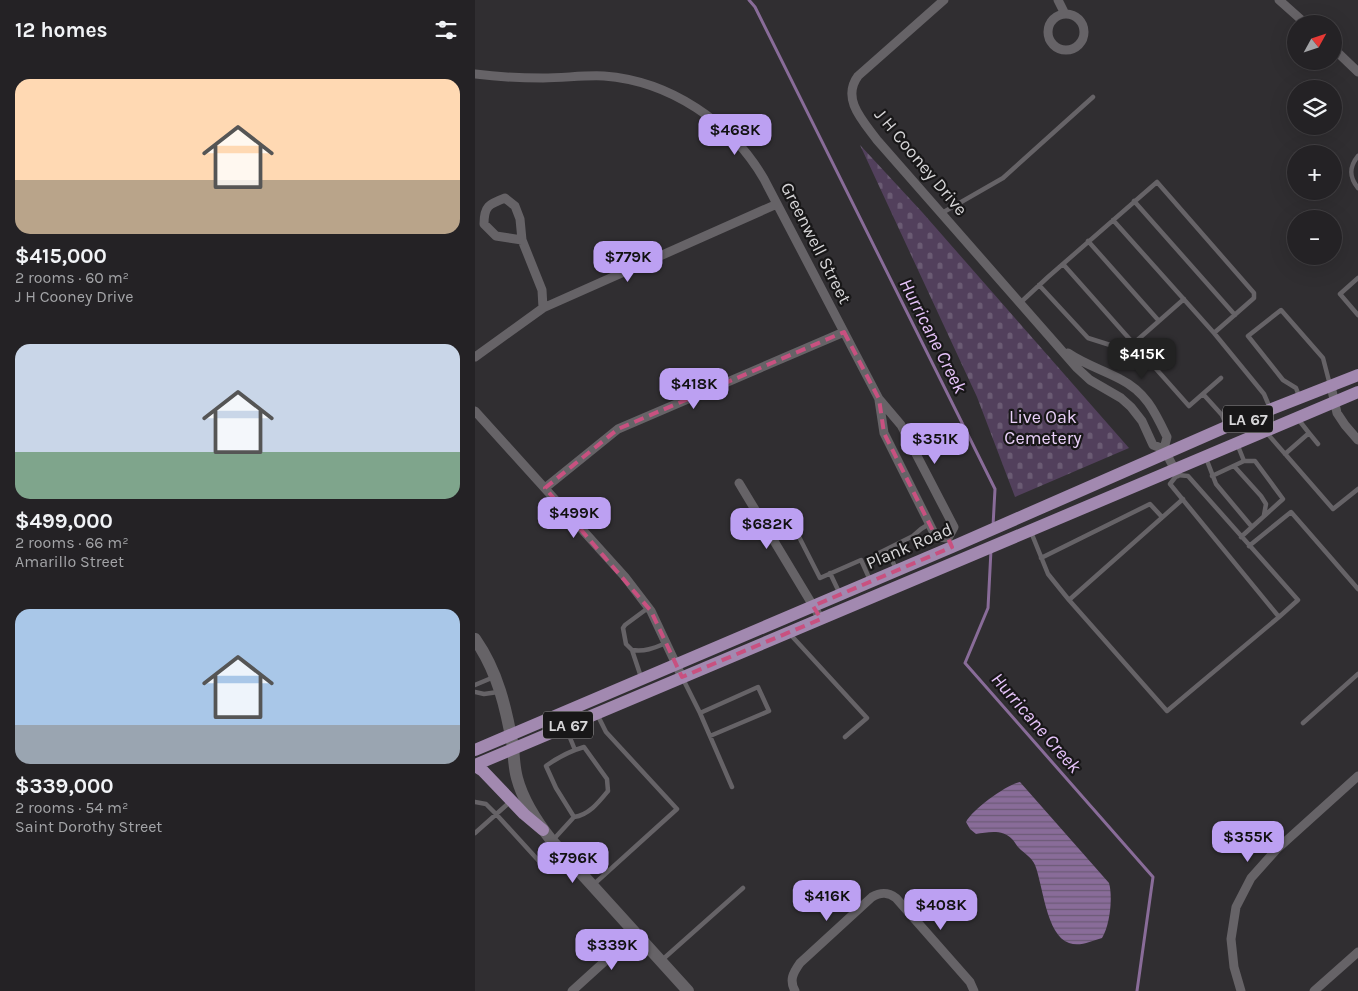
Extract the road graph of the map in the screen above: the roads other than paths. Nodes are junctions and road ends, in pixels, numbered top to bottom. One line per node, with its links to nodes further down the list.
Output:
1 (944, 0): 14 (street, J H Cooney Drive)
2 (1057, 0): 4 (street)
3 (1279, 0): 5 (street)
4 (1065, 14): 4 (street)
5 (1296, 15)
6 (1343, 58): 7 (street)
7 (1358, 72)
8 (475, 74): 13 (street, Greenwell Street)
9 (1093, 97): 14 (lane)
10 (1358, 156): 11 (lane)
11 (1358, 188)
12 (1134, 201): 15 (lane); 24 (lane); 24 (lane)
13 (777, 204): 23 (street); 27 (street, Greenwell Street)
14 (942, 213): 22 (street, J H Cooney Drive)
15 (1113, 220): 17 (lane); 21 (lane)
16 (522, 240): 16 (street); 23 (street)
17 (1088, 241): 18 (lane); 26 (lane)
18 (1063, 264): 20 (lane); 29 (lane)
19 (1358, 278): 25 (lane)
20 (1039, 285): 22 (lane); 29 (lane)
21 (1184, 299): 26 (lane); 28 (lane)
22 (1020, 303): 30 (street, J H Cooney Drive)
23 (543, 308): 31 (street)
24 (1235, 315): 28 (lane)
25 (1358, 315)
26 (1159, 321): 29 (lane)
27 (844, 332): 38 (street, Greenwell Street); 57 (street)
28 (1214, 334): 40 (lane)
29 (1133, 344): 36 (lane)
30 (1061, 349): 49 (street, J H Cooney Drive); 49 (street, J H Cooney Drive)
31 (475, 357)
32 (1358, 374): 34 (main road, Plank Road / LA 67)
33 (1221, 378): 36 (lane)
34 (1331, 386): 37 (main road, Plank Road / LA 67); 37 (lane); 39 (street)
35 (1358, 392): 39 (main road, Plank Road / LA 67)
36 (1203, 394): 43 (lane)
37 (1300, 398): 40 (main road, Plank Road / LA 67)
38 (879, 399): 62 (street, Greenwell Street); 67 (street, Greenwell Street)
39 (1335, 402): 42 (main road, Plank Road / LA 67); 46 (street)
40 (1271, 410): 43 (main road, Plank Road / LA 67)
41 (475, 411): 57 (street)
42 (1297, 418): 44 (main road, Plank Road / LA 67); 45 (lane)
43 (1226, 427): 49 (main road, Plank Road / LA 67)
44 (1265, 431): 47 (main road, Plank Road / LA 67); 50 (lane)
45 (1309, 433): 48 (lane); 50 (lane)
46 (1358, 440)
47 (1237, 443): 51 (main road, Plank Road / LA 67); 52 (lane)
48 (1318, 444)
49 (1165, 451): 54 (street, J H Cooney Drive); 67 (main road, Plank Road / LA 67)
50 (1285, 454): 58 (lane)
51 (1205, 456): 54 (main road, Plank Road / LA 67); 55 (lane)
52 (1244, 461): 53 (lane); 61 (lane)
53 (1234, 466): 55 (lane); 61 (lane)
54 (1175, 472): 59 (lane); 64 (main road, Plank Road / LA 67); 65 (lane)
55 (1212, 476): 63 (lane)
56 (739, 483): 66 (street)
57 (545, 488): 80 (street)
58 (1358, 489)
59 (1183, 499): 60 (lane); 81 (lane)
60 (1162, 517): 71 (lane); 78 (lane)
61 (1264, 517): 63 (lane)
62 (929, 524): 67 (street, Greenwell Street); 69 (lane)
63 (1252, 527): 65 (lane)
64 (1024, 532): 71 (lane); 72 (main road, Plank Road / LA 67)
65 (1241, 537): 68 (lane)
66 (774, 540): 74 (lane); 79 (street)
67 (950, 543): 72 (street, Greenwell Street); 73 (main road, Plank Road / LA 67)
68 (1249, 546): 76 (lane); 81 (lane)
69 (887, 549): 70 (lane); 73 (lane)
70 (877, 554)
71 (1041, 558): 78 (lane)
72 (958, 561): 82 (main road, Plank Road / LA 67)
73 (896, 570): 75 (main road, Plank Road / LA 67)
74 (830, 573): 75 (lane); 77 (lane)
75 (871, 582): 77 (main road, Plank Road / LA 67)
76 (1358, 589)
77 (840, 594): 79 (main road, Plank Road / LA 67)
78 (1069, 600): 81 (lane)
79 (813, 606): 82 (street); 87 (main road, Plank Road / LA 67)
80 (648, 608): 85 (street); 86 (lane)
81 (1279, 617)
82 (821, 619): 83 (main road, Plank Road / LA 67)
83 (789, 632): 90 (main road, Plank Road / LA 67); 101 (lane)
84 (475, 639): 89 (street)
85 (665, 643): 86 (lane); 87 (street)
86 (632, 650): 91 (lane)
87 (676, 664): 90 (street); 91 (main road, Plank Road / LA 67)
88 (1358, 674): 97 (lane)
89 (496, 676): 92 (lane); 94 (street)
90 (682, 677): 95 (main road, Plank Road / LA 67); 96 (lane)
91 (641, 679): 99 (main road, Plank Road / LA 67)
92 (475, 684)
93 (475, 692): 94 (lane)
94 (501, 692): 99 (street)
95 (596, 713): 98 (main road, Plank Road / LA 67); 116 (lane)
96 (700, 713): 100 (lane); 100 (lane)
97 (1303, 723)
98 (566, 726): 103 (main road, Plank Road / LA 67); 104 (lane)
99 (510, 735): 102 (main road, Plank Road / LA 67); 103 (street)
100 (710, 736): 107 (lane)
101 (845, 737)
102 (475, 749)
103 (513, 749): 105 (main road, Plank Road / LA 67); 112 (street)
104 (575, 750): 111 (lane); 111 (lane)
105 (475, 765): 108 (main road)
106 (1358, 776): 125 (street)
107 (732, 787)
108 (512, 800): 110 (lane); 112 (main road)
109 (475, 802): 110 (lane)
110 (496, 814): 113 (lane); 115 (lane)
111 (574, 817): 114 (lane)
112 (543, 830): 114 (street)
113 (475, 833)
114 (552, 841): 115 (street)
115 (565, 855): 116 (street)
116 (593, 885): 118 (street)
117 (743, 888): 120 (lane)
118 (636, 933): 120 (street); 121 (street)
119 (1358, 952): 126 (street)
120 (661, 961): 122 (street)
121 (572, 991)
122 (688, 991)
123 (795, 991): 124 (street)
124 (974, 991)
125 (1241, 991)
126 (1314, 991)

